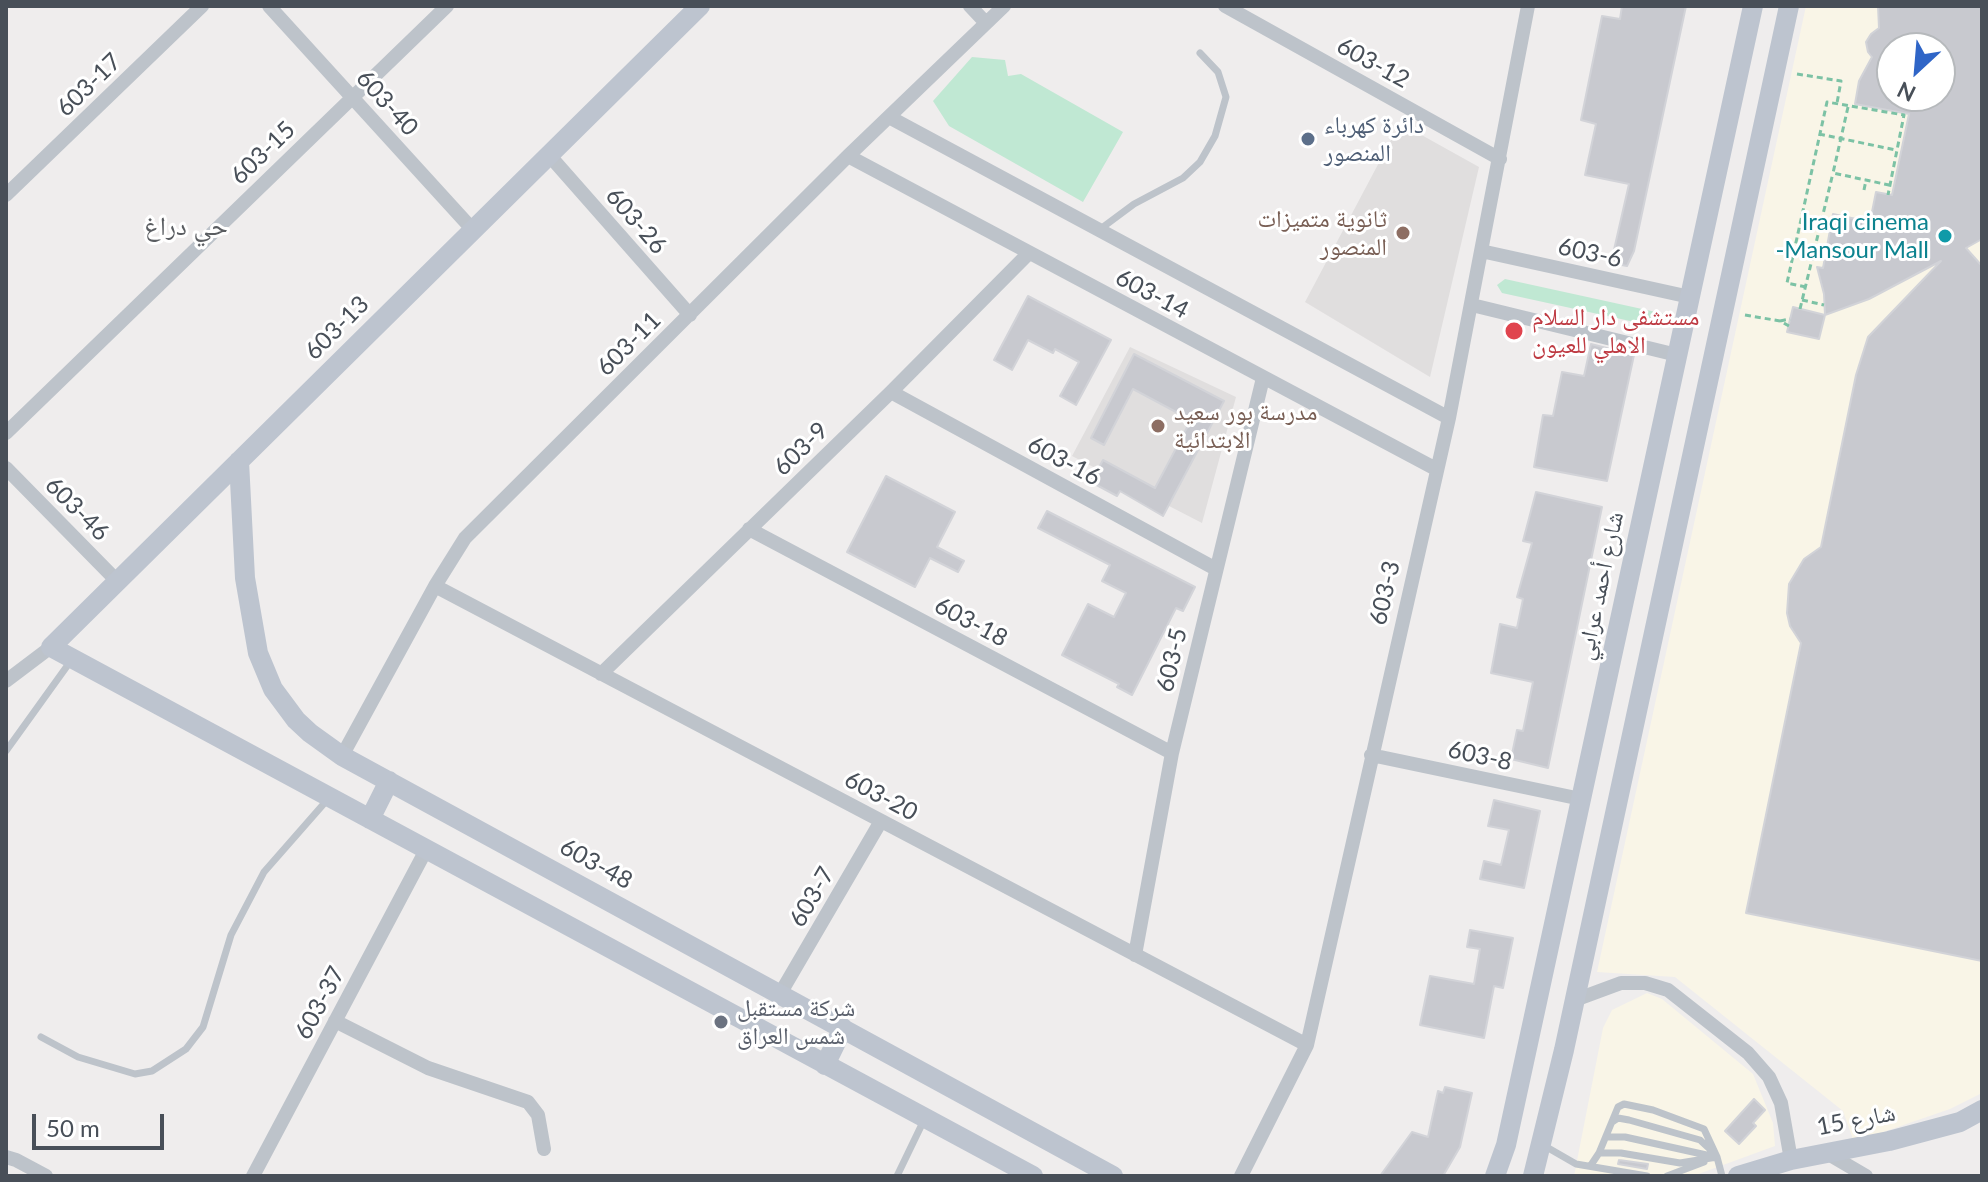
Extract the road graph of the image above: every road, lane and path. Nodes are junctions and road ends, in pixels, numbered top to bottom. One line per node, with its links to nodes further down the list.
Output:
1 (202, 6): 28 (street, 603-17)
2 (269, 6): 14 (street, 603-40)
3 (447, 6): 14 (street, 603-15)
4 (700, 6): 21 (street, 603-13)
5 (970, 6): 11 (street)
6 (1004, 6): 11 (street, 603-11)
7 (1225, 6): 23 (street, 603-12)
8 (1528, 6): 23 (street, 603-3)
9 (1753, 6): 35 (street, شارع أحمد عرابي)
10 (1789, 6): 73 (street)
11 (986, 23): 17 (street, 603-11)
12 (1200, 53): 31 (lane)
13 (1797, 74): 15 (path)
14 (352, 97): 30 (street, 603-40); 49 (street, 603-15)
15 (1837, 103): 16 (path); 18 (path)
16 (1849, 106): 19 (path); 20 (path)
17 (889, 117): 22 (street, 603-11); 31 (street, 603-14)
18 (1819, 134): 19 (path); 34 (path)
19 (1841, 139): 20 (path); 24 (path)
20 (1896, 150): 26 (path)
21 (549, 155): 30 (street, 603-13); 40 (street, 603-26)
22 (848, 156): 33 (street, 603-14); 40 (street, 603-11)
23 (1500, 159): 32 (street, 603-3)
24 (1833, 173): 25 (path); 34 (path)
25 (1866, 180): 26 (path); 27 (path)
26 (1889, 185): 29 (path)
27 (1864, 190)
28 (8, 191)
29 (1888, 195)
30 (473, 230): 50 (street, 603-13)
31 (1099, 230): 48 (street, 603-14)
32 (1481, 251): 35 (street, 603-6); 37 (street, 603-3)
33 (1029, 253): 46 (street, 603-14); 47 (street, 603-9)
34 (1806, 287): 36 (path)
35 (1690, 297): 45 (street, شارع أحمد عرابي)
36 (1802, 300): 38 (path); 39 (path)
37 (1472, 305): 45 (street); 48 (street, 603-3)
38 (1824, 305)
39 (1800, 309)
40 (690, 315): 56 (street, 603-11)
41 (1745, 315): 43 (path)
42 (1790, 319): 43 (path)
43 (1780, 321): 44 (path)
44 (1789, 326)
45 (1677, 355): 67 (street, شارع أحمد عرابي)
46 (1263, 378): 52 (street, 603-14); 54 (street, 603-5)
47 (891, 392): 53 (street, 603-9); 54 (street, 603-16)
48 (1449, 418): 52 (street, 603-3)
49 (6, 433)
50 (239, 461): 55 (street, 603-13); 64 (street, 603-48)
51 (6, 468): 55 (street, 603-46)
52 (1436, 469): 63 (street, 603-3)
53 (749, 529): 59 (street, 603-9); 62 (street, 603-18)
54 (1216, 569): 62 (street, 603-5)
55 (118, 582): 57 (street, 603-13)
56 (435, 586): 59 (street, 603-20); 64 (street, 603-11)
57 (51, 647): 58 (street); 60 (street, 603-13)
58 (73, 659): 61 (lane); 66 (street)
59 (601, 674): 69 (street, 603-20)
60 (6, 681)
61 (6, 751)
62 (1172, 753): 71 (street, 603-5)
63 (1371, 755): 67 (street, 603-8); 77 (street, 603-3)
64 (342, 756): 65 (street, 603-48)
65 (389, 781): 68 (street); 72 (street, 603-48)
66 (330, 797): 68 (street); 76 (lane)
67 (1581, 799): 98 (street, شارع أحمد عرابي)
68 (370, 819): 70 (street)
69 (881, 821): 71 (street, 603-20); 72 (street, 603-7)
70 (426, 850): 74 (street, 603-37); 78 (street)
71 (1135, 955): 77 (street, 603-20)
72 (780, 994): 75 (street, 603-48)
73 (1575, 1000): 83 (street); 89 (street)
74 (335, 1021): 84 (street); 93 (street, 603-37)
75 (843, 1028): 78 (street); 96 (street, 603-48)
76 (41, 1037)
77 (1307, 1045): 97 (street, 603-3)
78 (825, 1065): 80 (street)
79 (1982, 1110): 85 (street, شارع 15)
80 (925, 1118): 94 (lane); 95 (street)
81 (1612, 1122): 82 (lane); 88 (lane); 88 (lane)
82 (1605, 1138): 86 (lane); 88 (lane)
83 (1541, 1144): 90 (lane); 91 (street)
84 (544, 1149)
85 (1825, 1152): 89 (street, شارع 15); 103 (street)
86 (1599, 1153): 88 (lane); 90 (lane)
87 (6, 1157): 92 (street)
88 (1717, 1157): 100 (lane); 101 (lane)
89 (1791, 1160): 102 (street, شارع 15)
90 (1591, 1165): 99 (lane)
91 (1534, 1175)
92 (46, 1176)
93 (253, 1176)
94 (897, 1176)
95 (1033, 1176)
96 (1113, 1176)
97 (1241, 1176)
98 (1495, 1176)
99 (1647, 1176)
100 (1667, 1176)
101 (1722, 1176)
102 (1738, 1176)
103 (1866, 1176)

